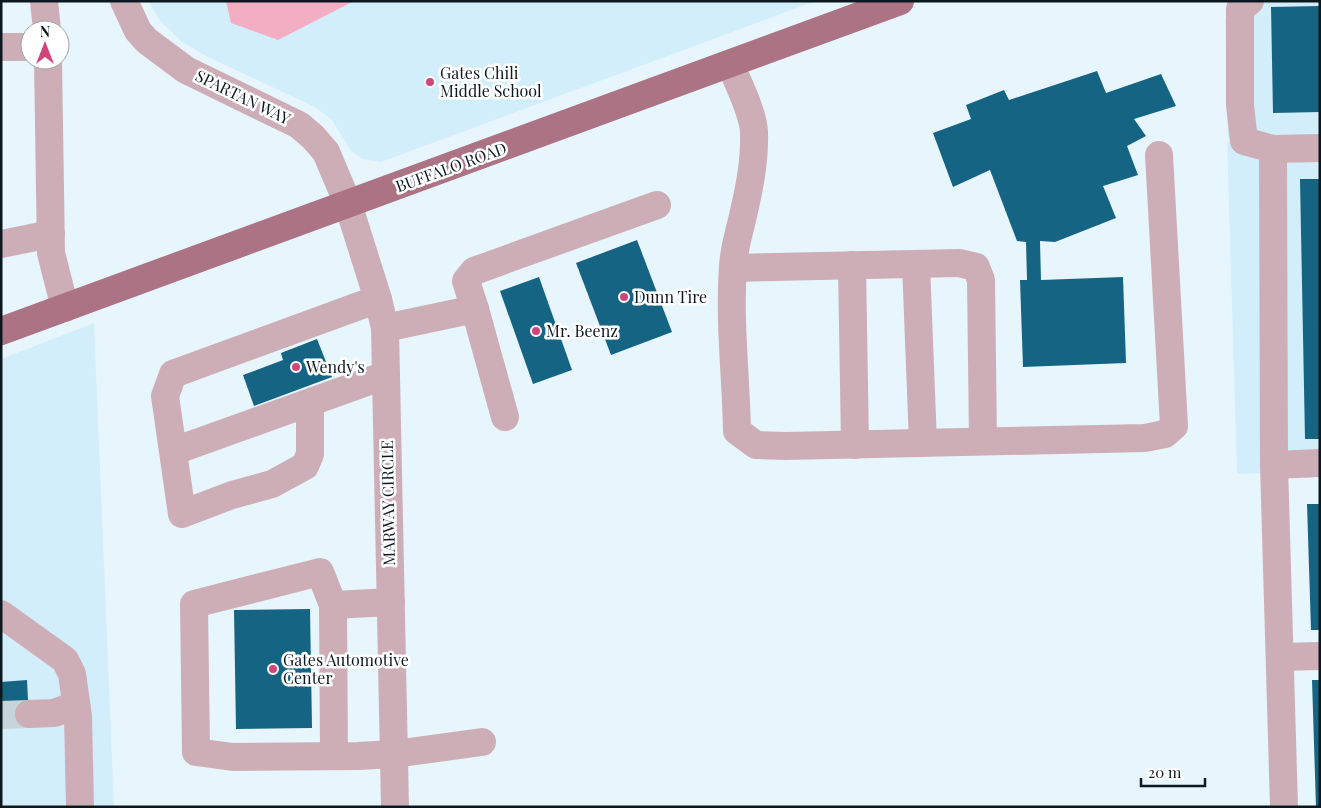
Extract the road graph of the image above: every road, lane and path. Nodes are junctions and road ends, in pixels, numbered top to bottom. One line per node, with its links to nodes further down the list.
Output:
1 (44, 1): 5 (street)
2 (124, 1): 13 (street, SPARTAN WAY)
3 (900, 1): 8 (main road, BUFFALO ROAD)
4 (1250, 1): 11 (street)
5 (46, 20)
6 (1, 47): 7 (street)
7 (20, 47)
8 (730, 64): 13 (main road, BUFFALO ROAD); 19 (street)
9 (48, 70): 15 (street)
10 (1320, 148): 11 (street)
11 (1273, 149): 33 (street)
12 (1159, 155): 28 (street)
13 (348, 204): 20 (street, MARWAY CIRCLE); 21 (main road, BUFFALO ROAD)
14 (657, 205): 22 (street)
15 (51, 234): 16 (street); 21 (street)
16 (1, 244)
17 (916, 264): 18 (street); 28 (street); 29 (street)
18 (852, 266): 19 (street); 30 (street)
19 (733, 268): 30 (street)
20 (378, 298): 23 (street, MARWAY CIRCLE); 31 (street)
21 (64, 308): 24 (main road, BUFFALO ROAD)
22 (475, 309): 23 (street); 27 (street)
23 (384, 328): 25 (street, MARWAY CIRCLE)
24 (1, 331)
25 (386, 375): 26 (street); 34 (street, MARWAY CIRCLE)
26 (310, 403): 31 (street); 31 (street)
27 (505, 417)
28 (983, 441): 29 (street)
29 (923, 443): 30 (street)
30 (855, 444)
31 (174, 451)
32 (1320, 463): 33 (street)
33 (1274, 465): 38 (street)
34 (391, 602): 35 (street); 42 (street, MARWAY CIRCLE)
35 (333, 605): 43 (street); 43 (street)
36 (1, 614): 39 (street)
37 (1320, 656): 38 (street)
38 (1280, 657): 46 (street)
39 (76, 705): 40 (street); 44 (street)
40 (28, 714)
41 (482, 742): 42 (street)
42 (394, 754): 43 (street); 45 (street, MARWAY CIRCLE)
43 (334, 756)
44 (80, 807)
45 (395, 807)
46 (1284, 807)

